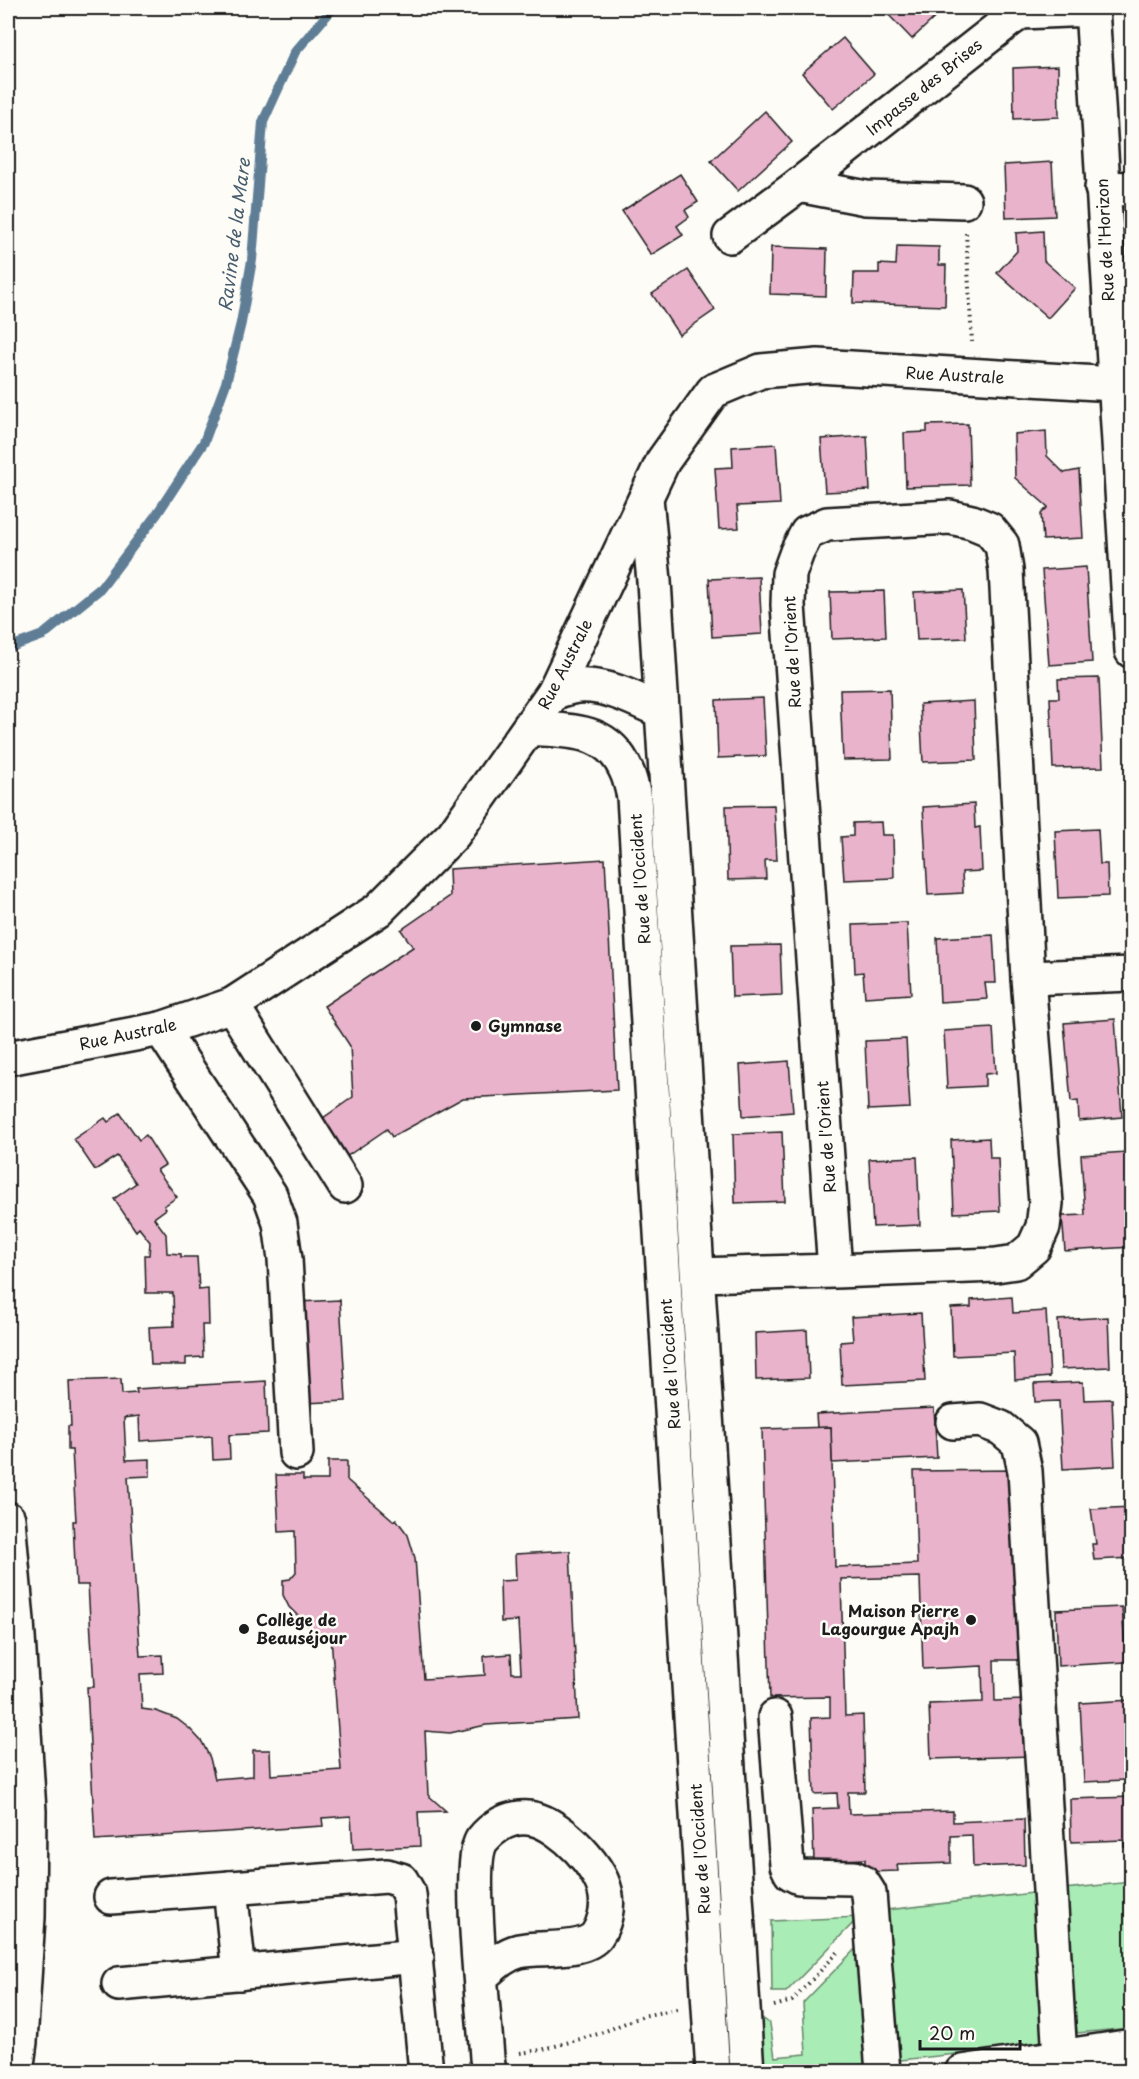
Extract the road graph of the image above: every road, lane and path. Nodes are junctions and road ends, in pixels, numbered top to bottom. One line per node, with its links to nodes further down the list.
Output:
1 (1092, 8): 2 (street, Impasse des Brises); 3 (street, Rue de l'Horizon)
2 (799, 185): 4 (street); 5 (street, Impasse des Brises)
3 (1117, 188): 7 (street, Rue de l'Horizon)
4 (964, 201): 6 (path)
5 (730, 236)
6 (974, 376): 7 (street, Rue Australe); 8 (street, Rue Australe)
7 (1114, 384): 9 (street, Rue de l'Horizon)
8 (646, 498): 10 (street, Rue Australe); 11 (street, Rue de l'Occident)
9 (1131, 651)
10 (554, 692): 11 (street); 12 (street, Rue Australe)
11 (661, 711): 20 (street, Rue de l'Occident)
12 (530, 728): 15 (street, Rue Australe); 33 (street, Rue de l'Occident)
13 (1131, 974): 14 (street)
14 (1028, 978): 19 (street, Rue de l'Orient); 19 (street, Rue de l'Orient)
15 (232, 1005): 16 (street, Rue Australe); 18 (street)
16 (161, 1029): 17 (street, Rue Australe); 22 (street)
17 (8, 1058)
18 (345, 1186)
19 (835, 1270): 20 (street, Rue de l'Orient)
20 (698, 1275): 32 (street, Rue de l'Occident)
21 (953, 1422): 35 (street)
22 (296, 1453)
23 (8, 1519): 36 (street)
24 (775, 1717): 27 (street)
25 (230, 1888): 26 (street); 28 (street); 29 (street)
26 (111, 1897)
27 (872, 1917): 32 (path); 43 (street)
28 (417, 1956): 29 (street); 40 (street)
29 (240, 1973): 31 (street)
30 (481, 1976): 30 (street); 37 (street)
31 (118, 1984)
32 (741, 2005): 42 (street, Rue de l'Occident)
33 (709, 2006): 37 (path); 41 (street, Rue de l'Occident)
34 (1131, 2046): 35 (street)
35 (1060, 2058): 44 (street)
36 (20, 2062)
37 (488, 2065)
38 (169, 2072): 39 (path)
39 (216, 2072)
40 (426, 2072)
41 (713, 2072)
42 (747, 2072)
43 (882, 2072)
44 (962, 2072)

